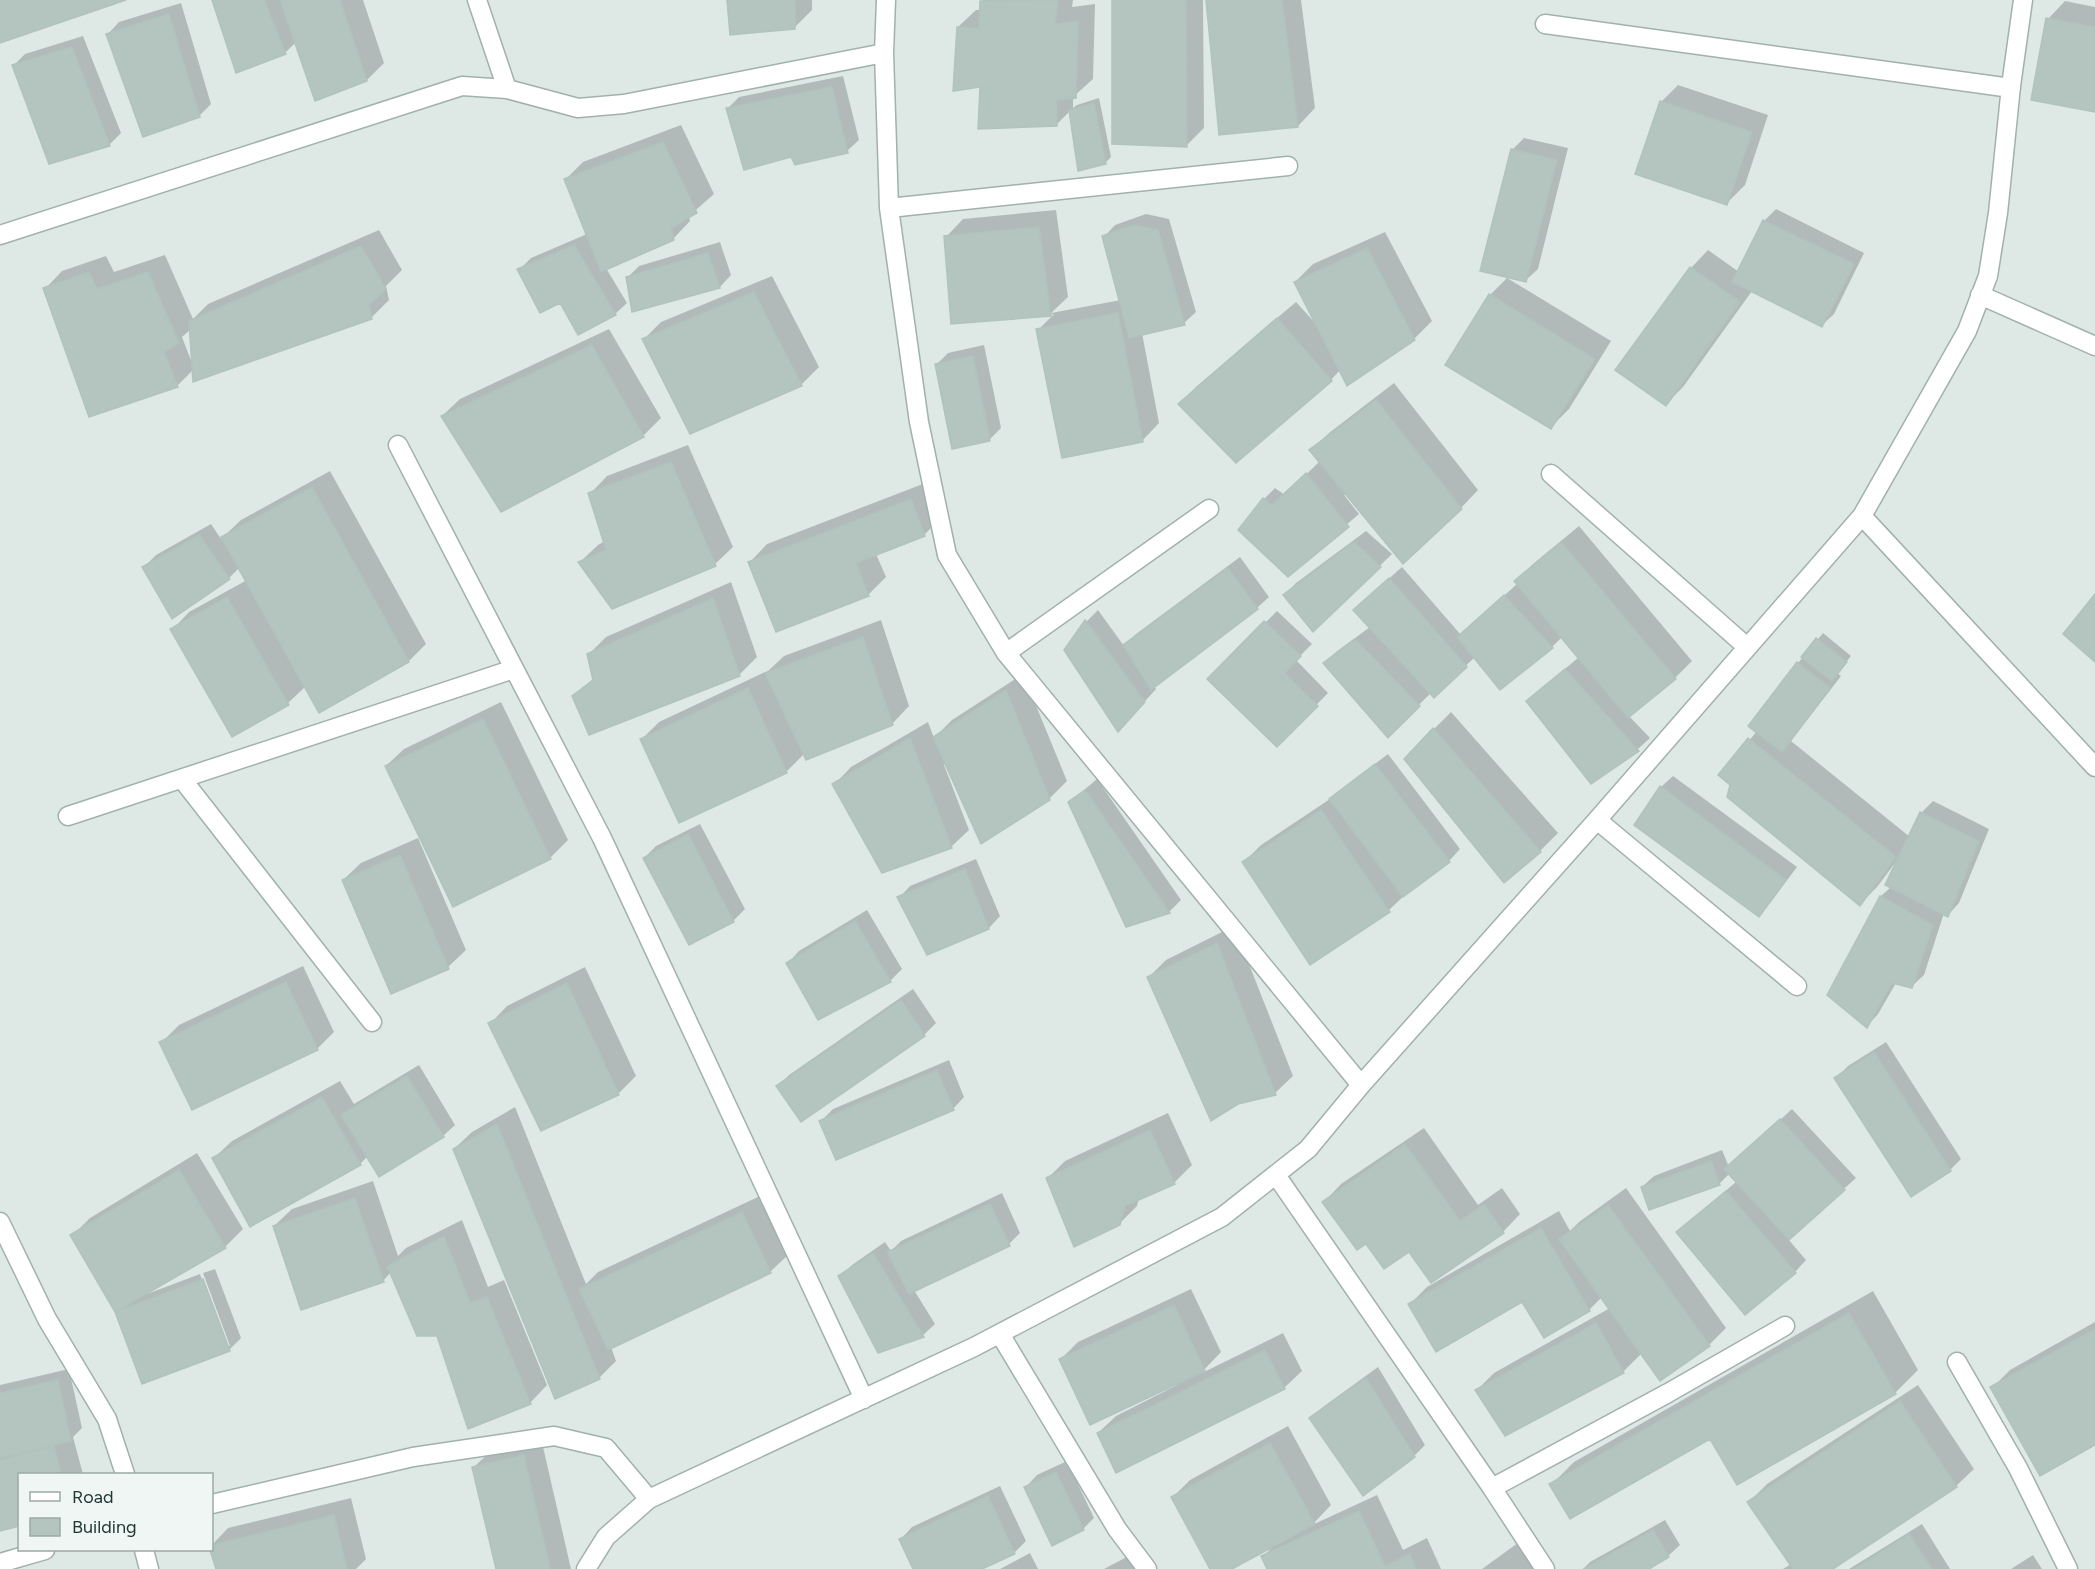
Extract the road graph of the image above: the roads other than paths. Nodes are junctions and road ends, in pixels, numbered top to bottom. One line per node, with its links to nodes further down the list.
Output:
1 (477, 0): 7 (street)
2 (886, 0): 5 (street)
3 (2023, 0): 6 (street)
4 (1545, 24): 6 (street)
5 (884, 52): 7 (street); 9 (street)
6 (2011, 88): 11 (street)
7 (507, 89): 10 (street)
8 (1288, 166): 9 (street)
9 (889, 208): 18 (street)
10 (0, 235)
11 (1980, 296): 12 (street); 16 (street)
12 (2095, 346)
13 (398, 445): 19 (street)
14 (1551, 474): 17 (street)
15 (1209, 509): 18 (street)
16 (1862, 516): 17 (street); 20 (street)
17 (1747, 647): 23 (street)
18 (1006, 653): 26 (street)
19 (514, 669): 21 (street); 32 (street)
20 (2095, 767)
21 (182, 778): 22 (street); 25 (street)
22 (68, 816)
23 (1597, 820): 24 (street); 26 (street)
24 (1797, 986)
25 (372, 1022)
26 (1361, 1085): 27 (street)
27 (1276, 1175): 30 (street); 34 (street)
28 (0, 1222): 33 (street)
29 (1785, 1326): 34 (street)
30 (1000, 1334): 32 (street); 42 (street)
31 (1957, 1362): 44 (street)
32 (864, 1399): 35 (street)
33 (124, 1473)
34 (1492, 1488): 43 (street)
35 (649, 1499): 36 (street); 41 (street)
36 (213, 1504)
37 (42, 1551): 39 (street)
38 (144, 1551): 40 (street)
39 (0, 1563)
40 (149, 1569)
41 (586, 1569)
42 (1147, 1569)
43 (1545, 1569)
44 (2068, 1569)

